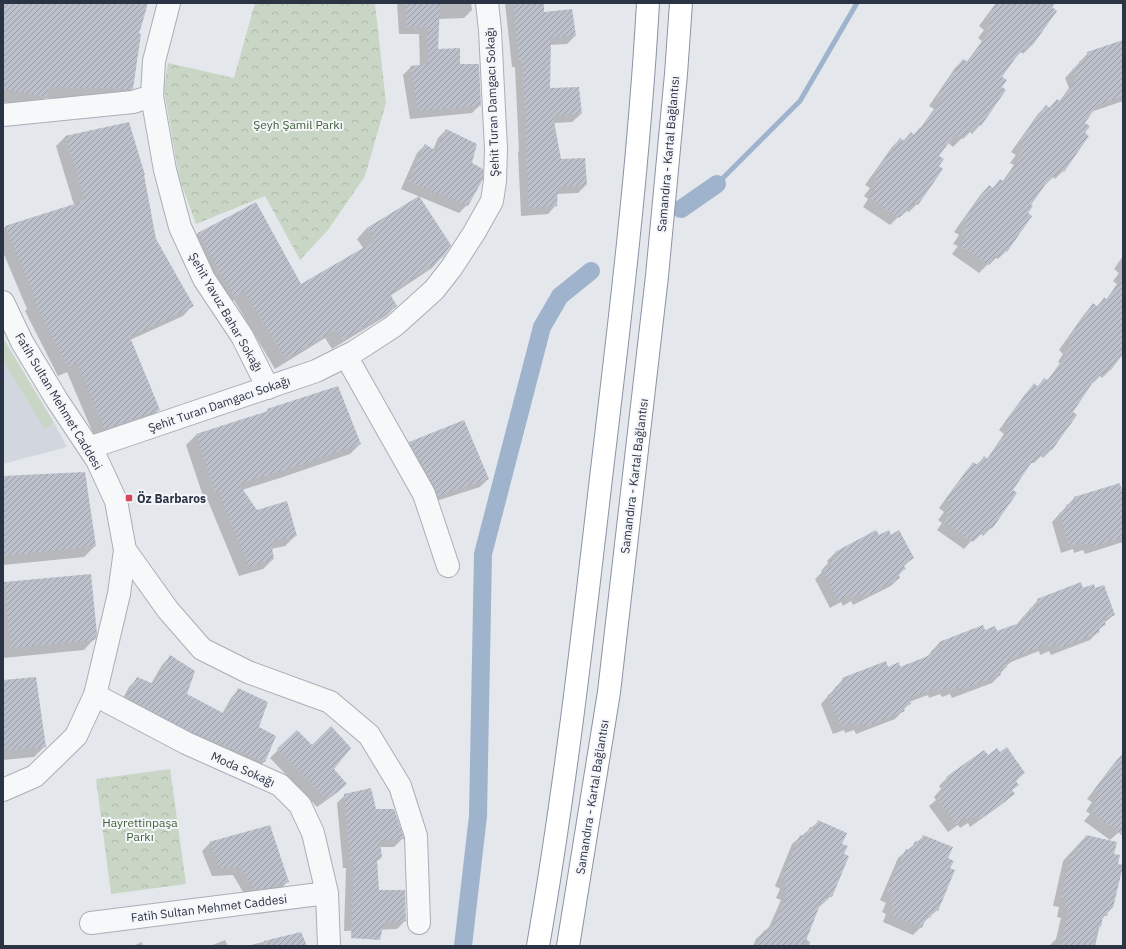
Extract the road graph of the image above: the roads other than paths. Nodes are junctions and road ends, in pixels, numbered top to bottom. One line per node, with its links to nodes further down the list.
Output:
1 (169, 3): 5 (street, Şehit Yavuz Bahar Sokağı)
2 (487, 3): 8 (street, Şehit Turan Damgacı Sokağı)
3 (648, 3): 19 (highway)
4 (681, 3): 20 (highway, Samandıra - Kartal Bağlantısı)
5 (152, 96): 6 (street); 9 (street, Şehit Yavuz Bahar Sokağı)
6 (3, 115)
7 (3, 302): 10 (street, Fatih Sultan Mehmet Caddesi)
8 (346, 356): 9 (street, Şehit Turan Damgacı Sokağı); 12 (street)
9 (268, 388): 10 (street, Şehit Turan Damgacı Sokağı)
10 (89, 448): 11 (street, Fatih Sultan Mehmet Caddesi)
11 (125, 550): 13 (street, Fatih Sultan Mehmet Caddesi); 17 (street)
12 (448, 566)
13 (95, 695): 14 (street, Fatih Sultan Mehmet Caddesi); 15 (street, Moda Sokağı)
14 (3, 790)
15 (327, 893): 16 (street, Fatih Sultan Mehmet Caddesi); 18 (street, Moda Sokağı)
16 (91, 923)
17 (419, 923)
18 (329, 946)
19 (538, 946)
20 (568, 946)

